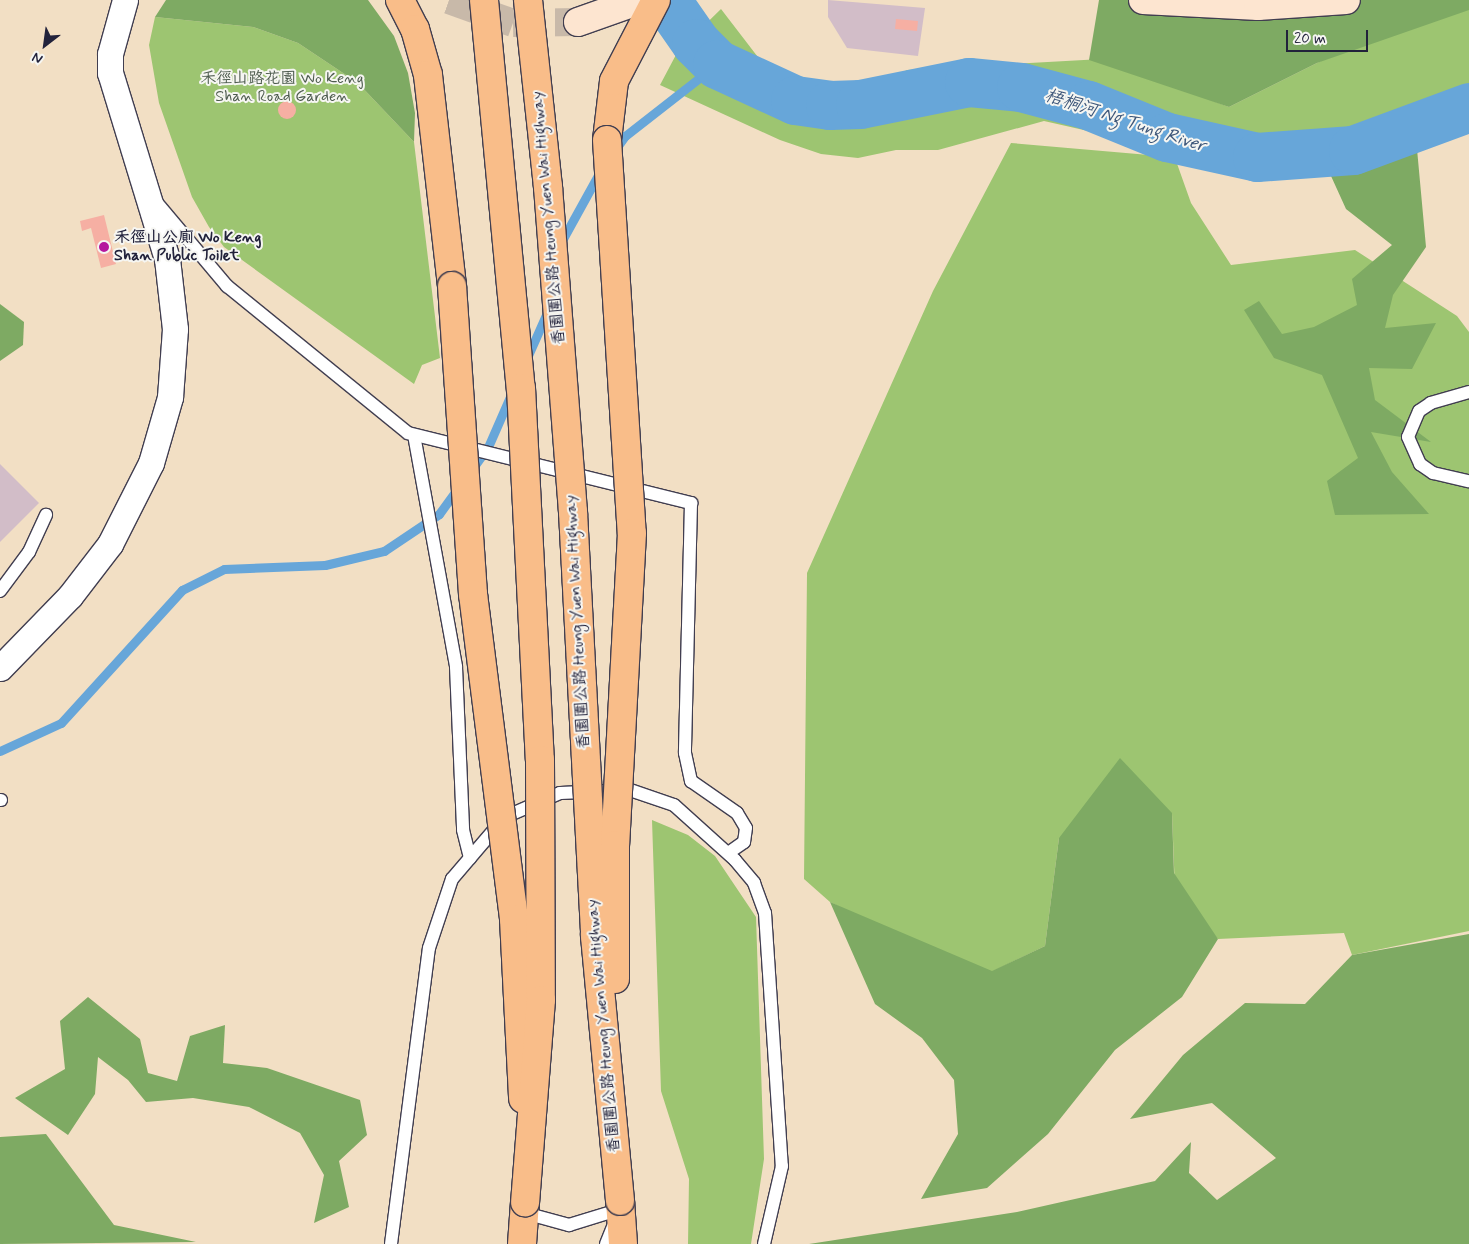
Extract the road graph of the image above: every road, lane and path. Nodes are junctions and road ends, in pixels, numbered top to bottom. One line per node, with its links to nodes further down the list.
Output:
1 (400, 0): 20 (highway, bridge)
2 (484, 0): 20 (highway, bridge)
3 (528, 0): 19 (highway, 香園圍公路 Heung Yuen Wai Highway, bridge)
4 (640, 0): 9 (main road)
5 (656, 0): 19 (highway, bridge)
6 (1143, 0): 7 (main road)
7 (1346, 0)
8 (125, 1): 10 (street)
9 (578, 22)
10 (143, 180): 12 (lane); 16 (street)
11 (1469, 392): 13 (lane)
12 (414, 435): 17 (lane); 18 (lane)
13 (1469, 481)
14 (46, 515): 15 (lane)
15 (0, 591)
16 (0, 668)
17 (728, 854): 18 (lane); 26 (lane)
18 (470, 858): 21 (lane)
19 (620, 1205): 20 (lane); 24 (lane); 25 (highway, 香園圍公路 Heung Yuen Wai Highway)
20 (525, 1208): 22 (highway); 23 (lane)
21 (391, 1244)
22 (522, 1244)
23 (538, 1244)
24 (606, 1244)
25 (623, 1244)
26 (764, 1244)

